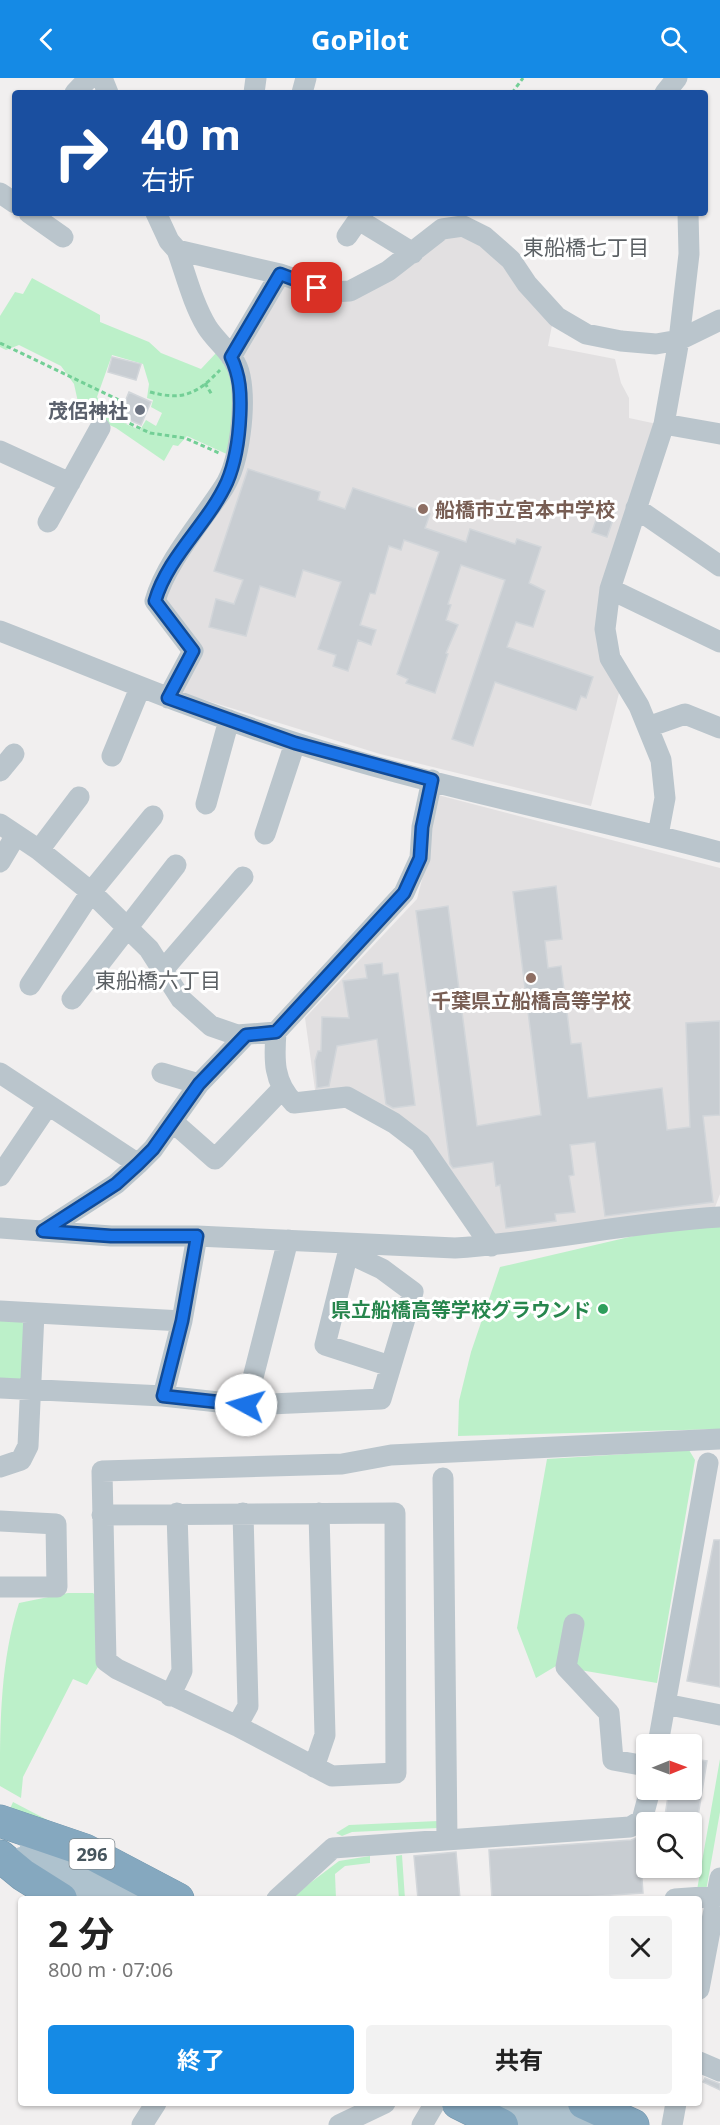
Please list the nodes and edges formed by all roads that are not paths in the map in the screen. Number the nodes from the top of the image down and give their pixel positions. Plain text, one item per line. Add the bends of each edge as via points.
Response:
1 (89, 78) edge
2 (677, 78) edge
3 (78, 90) edge
4 (667, 90) edge
5 (33, 216) edge
6 (157, 216) edge
7 (688, 216) edge
8 (456, 219) edge
9 (356, 223) edge
10 (63, 237) dead end
11 (177, 250) junction
12 (413, 253) junction
13 (280, 274) junction
14 (720, 320) edge
15 (678, 340) junction
16 (226, 362) junction
17 (108, 423) road end
18 (664, 424) junction
19 (720, 434) edge
20 (0, 451) edge
21 (70, 483) junction
22 (636, 507) junction
23 (48, 522) dead end
24 (720, 566) edge
25 (610, 589) junction
26 (0, 631) edge
27 (720, 642) edge
28 (140, 688) junction
29 (168, 698) junction
30 (229, 720) junction
31 (648, 727) junction
32 (720, 728) edge
33 (295, 743) junction
34 (14, 754) dead end
35 (112, 756) dead end
36 (0, 771) edge
37 (432, 780) junction
38 (79, 797) dead end
39 (206, 804) dead end
40 (153, 816) dead end
41 (8, 830) edge
42 (265, 834) dead end
43 (658, 835) junction
44 (39, 850) junction
45 (720, 852) edge
46 (0, 862) edge
47 (176, 865) dead end
48 (243, 877) dead end
49 (91, 892) junction
50 (127, 928) junction
51 (162, 971) junction
52 (30, 985) dead end
53 (72, 999) dead end
54 (276, 1032) junction
55 (246, 1035) junction
56 (0, 1073) edge
57 (162, 1073) dead end
58 (199, 1084) junction
59 (281, 1090) junction
60 (48, 1105) junction
61 (173, 1122) junction
62 (138, 1164) junction
63 (0, 1176) edge
64 (720, 1217) edge
65 (0, 1228) edge
66 (43, 1231) junction
67 (197, 1236) junction
68 (288, 1240) junction
69 (491, 1246) junction
70 (349, 1249) junction
71 (0, 1311) edge
72 (33, 1313) junction
73 (182, 1321) junction
74 (390, 1366) junction
75 (0, 1388) edge
76 (30, 1389) junction
77 (163, 1396) junction
78 (246, 1405) junction
79 (720, 1439) edge
80 (708, 1463) dead end
81 (0, 1467) edge
82 (443, 1478) dead end
83 (177, 1513) junction
84 (319, 1513) junction
85 (243, 1514) junction
86 (102, 1515) junction
87 (0, 1521) edge
88 (0, 1587) edge
89 (574, 1624) dead end
90 (170, 1695) junction
91 (665, 1704) junction
92 (720, 1715) edge
93 (237, 1726) junction
94 (660, 1734) edge
95 (636, 1764) edge
96 (314, 1767) junction
97 (647, 1800) edge
98 (0, 1823) edge
99 (447, 1840) junction
100 (0, 1849) edge
101 (0, 1856) edge
102 (44, 1860) junction
103 (718, 1887) edge
104 (56, 1896) edge
105 (95, 1896) edge
106 (134, 1896) edge
107 (172, 1896) edge
108 (280, 1896) edge
109 (686, 1896) edge
110 (716, 1925) edge
111 (702, 1974) edge
112 (702, 2063) edge
113 (720, 2071) edge
114 (154, 2106) edge
115 (379, 2106) edge
116 (433, 2106) edge
117 (464, 2106) edge
118 (504, 2106) edge
119 (548, 2106) edge
120 (591, 2106) edge
121 (675, 2106) edge
122 (142, 2125) edge
123 (339, 2125) edge
124 (422, 2125) edge
125 (502, 2125) edge
126 (543, 2125) edge
127 (588, 2125) edge
128 (633, 2125) edge
129 (672, 2125) edge

1 - 3 street
2 - 4 street
5 - 10 street
6 - 11 street
7 - 15 street via 689,254
8 - 12 street
8 - 15 street via 511,260 546,307 570,326 586,334 621,341 656,344
9 - 12 street
11 - 13 street
11 - 16 street via 207,327
12 - 13 street via 350,291 332,292
13 - 16 street
14 - 15 street
15 - 18 street
16 - 29 street via 240,375 235,460 226,484 177,557 155,601 193,651
17 - 21 street
18 - 19 street
18 - 22 street
20 - 21 street
21 - 23 street
22 - 24 street
22 - 25 street
25 - 27 street
25 - 31 street via 605,629 610,658
26 - 28 street
28 - 29 street
28 - 35 street
29 - 30 street
30 - 33 street
30 - 39 street
31 - 32 street via 684,714
31 - 43 street via 665,780
33 - 37 street
33 - 42 street
34 - 36 street
37 - 43 street
37 - 54 street via 420,858 404,893
38 - 44 street
40 - 49 street
41 - 44 street
41 - 46 street
43 - 45 street
44 - 49 street
47 - 50 street
48 - 51 street
49 - 50 street
49 - 52 street
50 - 51 street via 149,949
50 - 53 street
51 - 55 street via 181,999 211,1026
54 - 55 street
54 - 59 street via 274,1057
55 - 58 street
56 - 60 street
57 - 58 street
58 - 61 street
59 - 61 street via 215,1159
59 - 69 street via 294,1103 347,1097 394,1123 420,1143
60 - 62 street
60 - 63 street
61 - 62 street
62 - 66 street via 116,1184
64 - 69 street
65 - 66 street
66 - 67 street
67 - 68 street
67 - 73 street
68 - 70 street
68 - 78 street
69 - 70 street
70 - 74 street via 413,1292
70 - 74 street via 325,1346
71 - 72 street
72 - 73 street
72 - 76 street
73 - 77 street
74 - 78 street via 381,1399
75 - 76 street
76 - 77 street
76 - 81 street via 27,1446 21,1460
77 - 78 street
79 - 86 street via 391,1455 342,1464 102,1471
80 - 91 street
82 - 99 street
83 - 85 street
83 - 86 street
83 - 90 street via 182,1671
84 - 85 street
84 - 96 street via 325,1735
84 - 96 street via 395,1513 396,1773 332,1776
85 - 93 street via 248,1706
86 - 90 street via 106,1661
87 - 88 street via 56,1524 57,1587
89 - 95 street via 566,1667 609,1713 613,1760
90 - 93 street
91 - 92 street
91 - 94 street
93 - 96 street
97 - 99 street via 642,1820 630,1827
98 - 102 main road
98 - 107 highway, 296 via 85,1850
99 - 108 street via 333,1848
100 - 102 main road
101 - 104 highway
102 - 105 main road
102 - 106 main road
103 - 109 street
103 - 110 street
110 - 111 street
112 - 113 street
114 - 122 street
115 - 123 street
116 - 124 street
117 - 125 highway
118 - 126 main road
119 - 127 main road
120 - 128 highway
121 - 129 street

